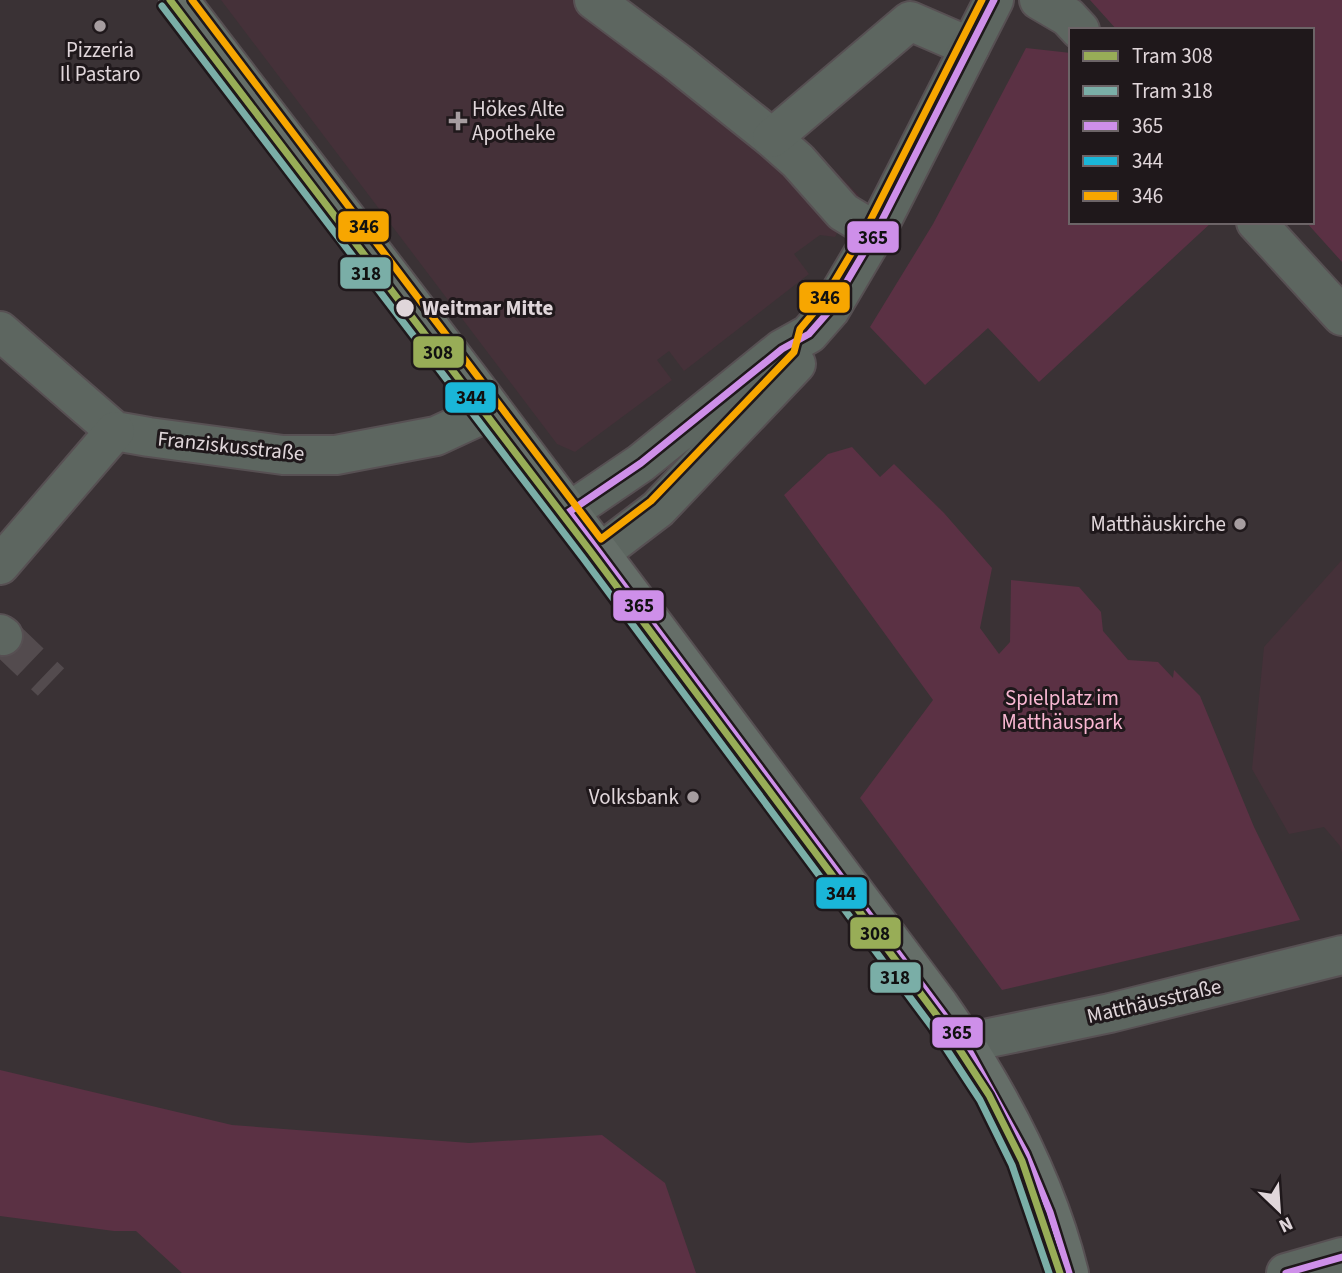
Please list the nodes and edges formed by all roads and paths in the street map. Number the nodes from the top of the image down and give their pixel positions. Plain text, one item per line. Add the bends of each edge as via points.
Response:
1 (179, 0) edge
2 (594, 0) edge
3 (994, 0) edge
4 (1039, 0) edge
5 (1078, 28) edge
6 (970, 47) junction
7 (772, 138) junction
8 (1258, 224) edge
9 (876, 232) junction
10 (1342, 316) edge
11 (0, 331) edge
12 (809, 334) junction
13 (492, 410) junction
14 (115, 431) junction
15 (569, 512) junction
16 (599, 554) junction
17 (0, 565) edge
18 (1342, 955) edge
19 (965, 1043) junction
20 (1342, 1257) edge
21 (1069, 1273) edge
22 (1286, 1273) edge

1 - 13 main road
2 - 7 street
3 - 6 street
4 - 5 street
6 - 7 street via 910,21
6 - 9 street
7 - 9 street via 843,212
8 - 10 street
9 - 12 street via 830,310
11 - 14 street
12 - 15 street via 782,349 641,463
12 - 16 street via 803,357 694,472 658,509
13 - 14 street, Franziskusstraße via 436,436 336,455 283,455
13 - 15 main road
14 - 17 street
15 - 16 main road
16 - 19 main road
18 - 19 street, Matthäusstraße via 1110,1013
19 - 21 main road via 1033,1168
20 - 22 street

